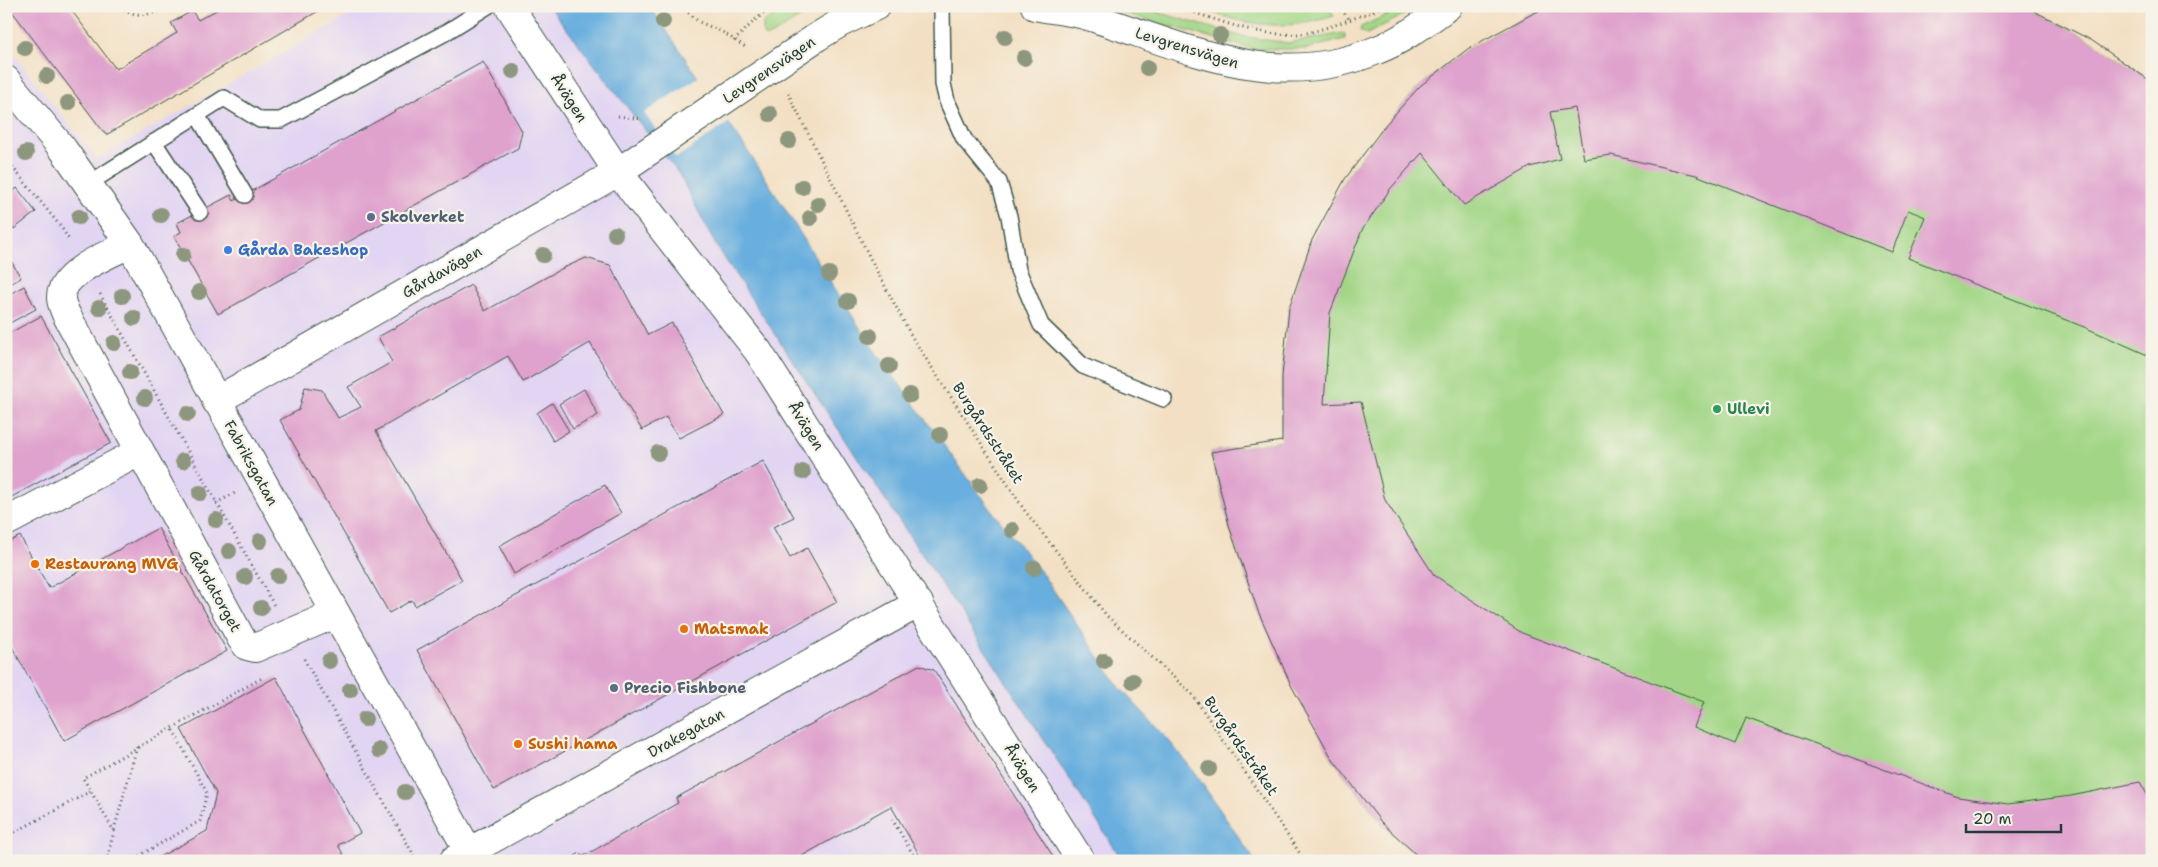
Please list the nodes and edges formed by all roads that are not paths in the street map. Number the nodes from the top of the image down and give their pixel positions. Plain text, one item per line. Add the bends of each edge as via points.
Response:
1 (488, 6) edge
2 (509, 6) edge
3 (876, 6) edge
4 (942, 6) edge
5 (1035, 6) edge
6 (1448, 6) edge
7 (6, 80) edge
8 (197, 115) junction
9 (666, 140) joint
10 (154, 142) junction
11 (618, 172) junction
12 (88, 184) junction
13 (245, 195) dead end
14 (200, 212) dead end
15 (130, 244) junction
16 (1164, 399) dead end
17 (216, 402) junction
18 (139, 452) junction
19 (6, 522) edge
20 (919, 603) junction
21 (335, 614) junction
22 (465, 858) edge
23 (1081, 861) edge

1 - 8 lane via 445,33 281,120 260,120 224,98
2 - 11 street, Åvägen
3 - 9 street, Levgrensvägen via 840,23
4 - 16 lane via 943,84 947,101 964,139 999,182 1009,216 1018,270 1041,325 1083,366
5 - 6 street, Levgrensvägen via 1088,16 1222,61 1270,68 1307,68 1379,50
7 - 12 street, Fabriksgatan
8 - 10 lane
8 - 13 lane
9 - 11 street, Gårdavägen
10 - 12 lane
10 - 14 lane
11 - 17 street, Gårdavägen
11 - 20 street, Åvägen via 758,351
12 - 15 street, Fabriksgatan
15 - 17 street, Fabriksgatan
15 - 18 street, Gårdatorget via 85,266 65,284 61,300
17 - 21 street, Fabriksgatan
18 - 19 street
18 - 21 street, Gårdatorget via 247,646 254,648
20 - 22 street, Drakegatan
20 - 23 street, Åvägen
21 - 22 street, Fabriksgatan

